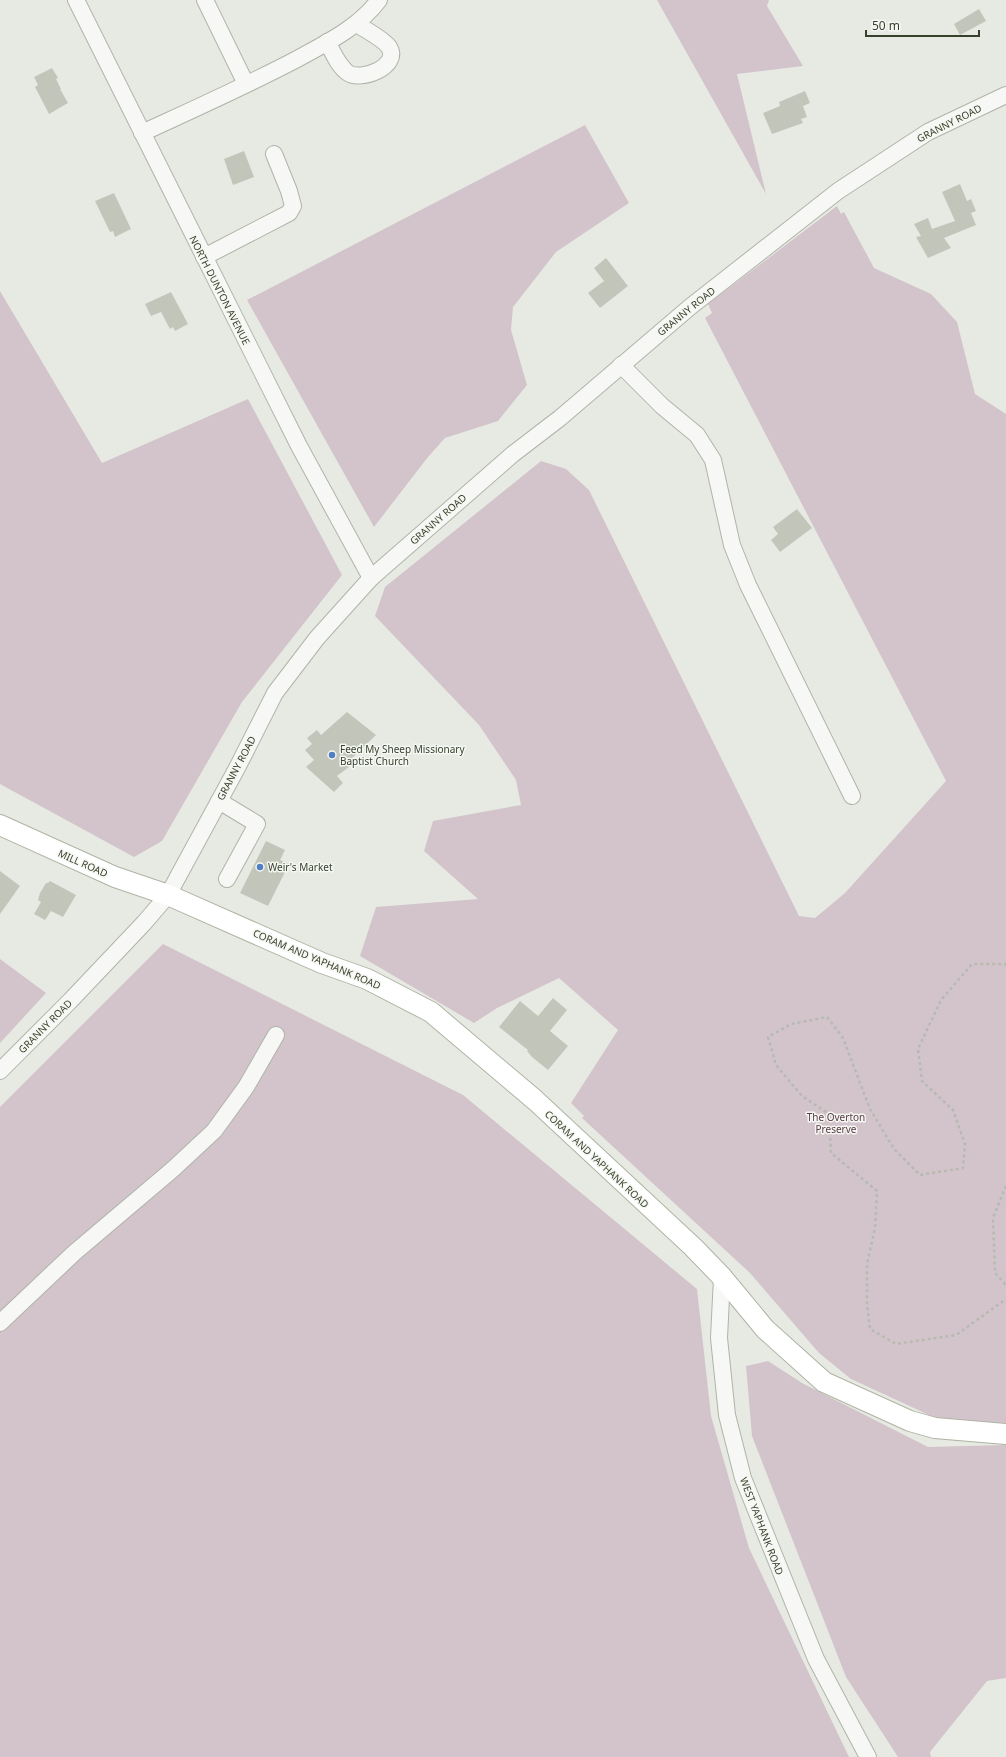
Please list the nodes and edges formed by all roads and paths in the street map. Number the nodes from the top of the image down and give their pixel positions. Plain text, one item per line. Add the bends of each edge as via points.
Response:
1 (76, 0) edge
2 (205, 0) edge
3 (380, 0) edge
4 (356, 24) junction
5 (327, 42) junction
6 (246, 84) junction
7 (1006, 95) edge
8 (142, 133) junction
9 (274, 154) dead end
10 (204, 257) junction
11 (621, 365) junction
12 (371, 578) junction
13 (852, 796) dead end
14 (219, 801) junction
15 (0, 825) edge
16 (227, 879) dead end
17 (168, 895) junction
18 (1006, 966) edge
19 (276, 1035) dead end
20 (0, 1071) edge
21 (1006, 1186) edge
22 (722, 1277) junction
23 (1006, 1285) edge
24 (1006, 1299) edge
25 (0, 1323) edge
26 (1006, 1434) edge
27 (868, 1757) edge

1 - 8 street, NORTH DUNTON AVENUE
2 - 6 street
3 - 4 street via 369,14
4 - 5 street
4 - 5 street via 388,46 391,54 387,64 376,72 360,76 348,74 340,66
5 - 6 street
6 - 8 street
7 - 11 street, GRANNY ROAD via 928,132 838,191 690,307
8 - 10 street, NORTH DUNTON AVENUE
9 - 10 street via 289,191 292,206 289,213
10 - 12 street, NORTH DUNTON AVENUE via 299,446
11 - 12 street, GRANNY ROAD via 560,418 513,454
11 - 13 street via 662,406 697,435 713,460 732,545 748,585
12 - 14 street, GRANNY ROAD via 317,638 275,693
14 - 16 street via 257,824
14 - 17 street, GRANNY ROAD
15 - 17 main road, MILL ROAD via 115,877
17 - 20 street, GRANNY ROAD via 70,1001
17 - 22 main road, CORAM AND YAPHANK ROAD via 322,963 367,979 431,1012 541,1105
18 - 24 path via 972,964 941,1000 918,1049 922,1082 953,1110 965,1144 963,1168 920,1174 894,1149 870,1109 843,1038 827,1017 790,1024 768,1037 776,1065 802,1096 829,1114 831,1153 877,1191 875,1228 867,1264 870,1328 896,1344 956,1335
19 - 25 street via 246,1087 214,1131 74,1253
21 - 23 path via 993,1218 995,1273
22 - 26 main road, CORAM AND YAPHANK ROAD via 765,1330 824,1382 910,1421 935,1428
22 - 27 street, WEST YAPHANK ROAD via 719,1338 727,1415 743,1478 816,1659

